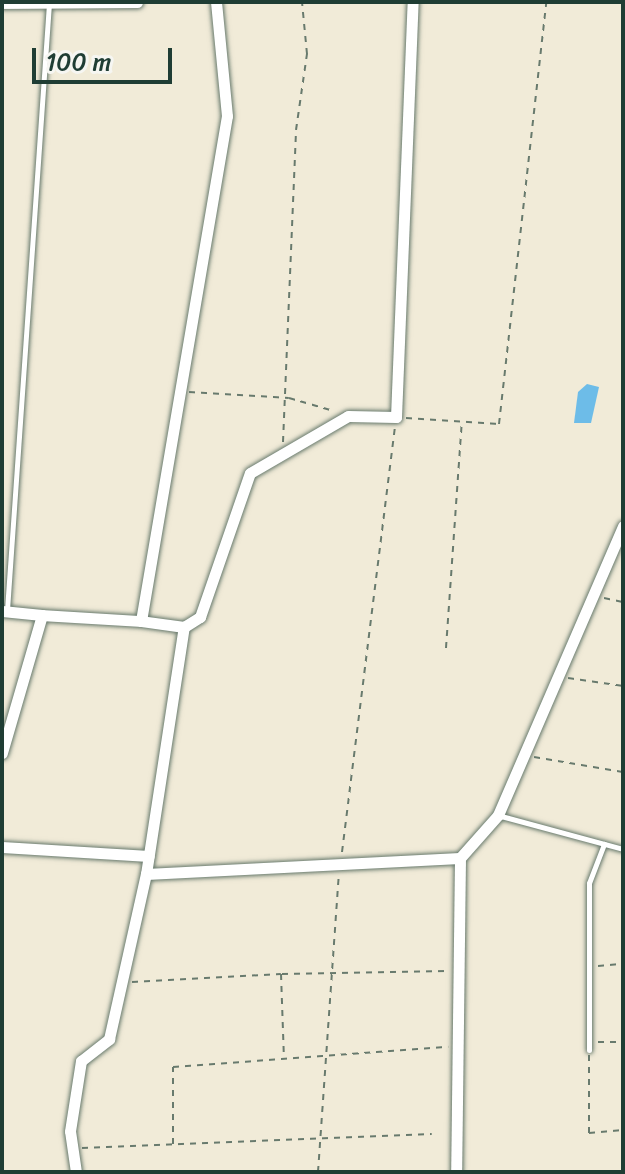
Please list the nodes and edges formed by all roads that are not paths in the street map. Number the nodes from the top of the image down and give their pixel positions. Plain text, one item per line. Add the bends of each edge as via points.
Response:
1 (137, 2) edge
2 (216, 2) edge
3 (413, 2) edge
4 (2, 3) edge
5 (49, 3) edge
6 (623, 526) edge
7 (5, 611) edge
8 (42, 615) junction
9 (141, 621) junction
10 (184, 627) junction
11 (2, 753) edge
12 (498, 815) junction
13 (604, 844) junction
14 (2, 847) edge
15 (623, 849) edge
16 (149, 856) junction
17 (460, 858) junction
18 (146, 874) junction
19 (589, 1046) road end
20 (76, 1172) edge
21 (456, 1172) edge

1 - 5 street
2 - 9 street via 227,116
3 - 10 street via 396,417 348,416 305,447 283,452 250,473 200,617
4 - 5 street
5 - 7 lane
6 - 12 street
7 - 8 street
8 - 9 street
8 - 11 street
9 - 10 street
10 - 16 street
12 - 13 lane
12 - 17 street
13 - 15 lane
13 - 19 lane via 589,883
14 - 16 street
16 - 18 street
17 - 18 street
17 - 21 street
18 - 20 street via 109,1039 81,1061 72,1149

